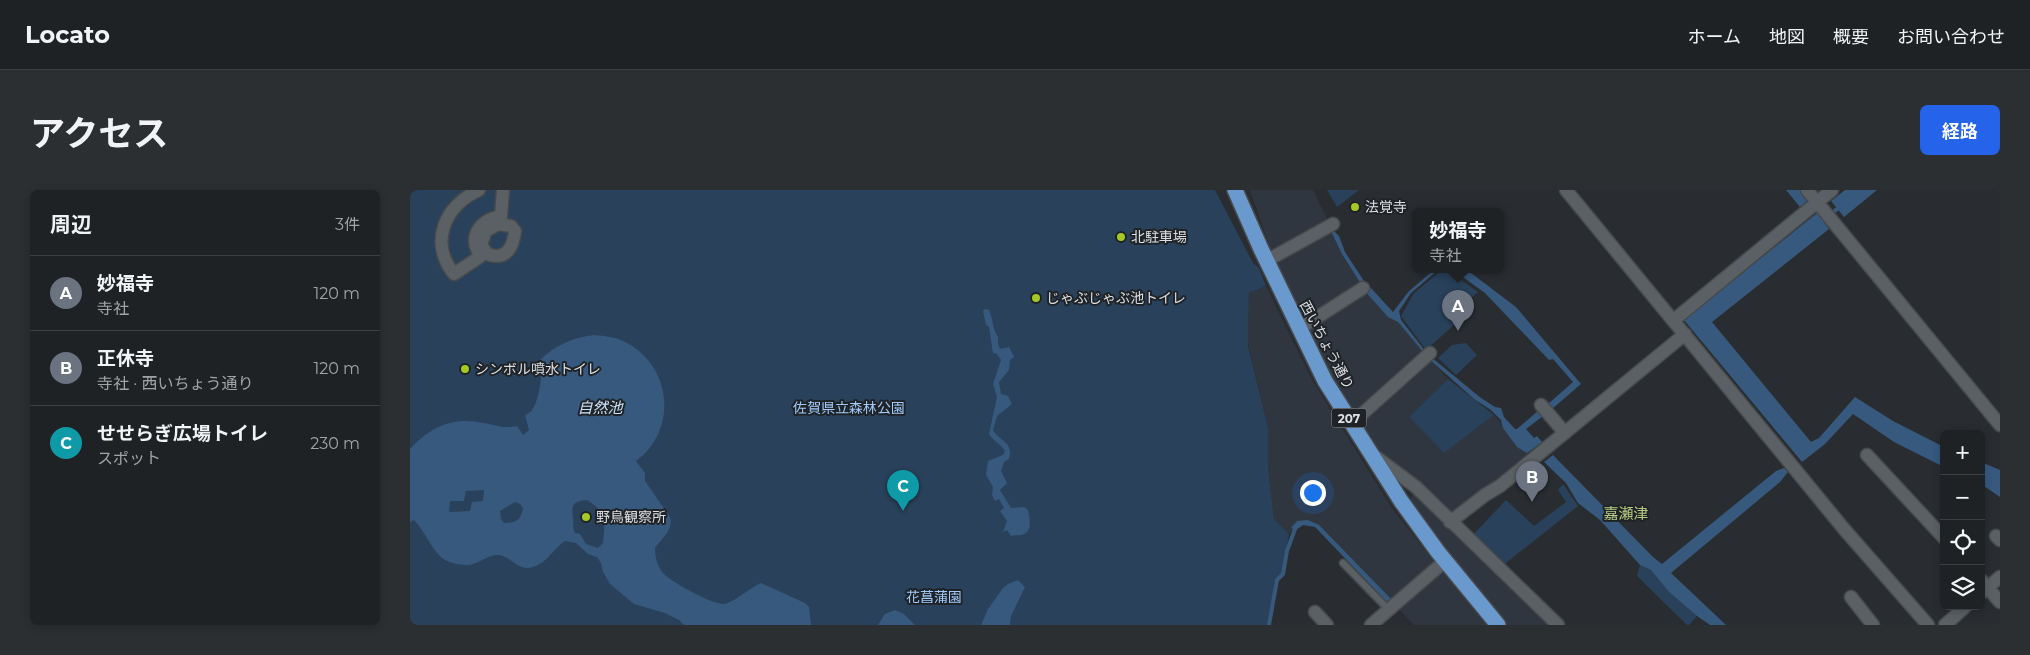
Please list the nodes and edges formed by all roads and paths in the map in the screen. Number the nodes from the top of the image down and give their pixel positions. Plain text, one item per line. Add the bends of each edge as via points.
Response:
1 (479, 190) edge
2 (502, 190) edge
3 (1235, 190) edge
4 (1566, 190) edge
5 (1807, 190) edge
6 (1832, 190) edge
7 (1825, 211) junction
8 (1330, 225) dead end
9 (1266, 260) junction
10 (1364, 288) dead end
11 (1674, 320) junction
12 (1299, 329) junction
13 (1685, 334) junction
14 (1428, 355) dead end
15 (1544, 409) dead end
16 (1352, 423) junction
17 (2000, 425) edge
18 (1564, 433) junction
19 (1372, 454) junction
20 (1867, 455) dead end
21 (1450, 522) junction
22 (1940, 534) edge
23 (1445, 560) junction
24 (1343, 562) dead end
25 (2000, 577) edge
26 (1985, 586) edge
27 (1985, 589) edge
28 (1851, 597) dead end
29 (2000, 602) edge
30 (1388, 609) junction
31 (1962, 610) edge
32 (1315, 612) dead end
33 (1327, 625) edge
34 (1371, 625) edge
35 (1498, 625) edge
36 (1558, 625) edge
37 (1874, 625) edge
38 (1928, 625) edge
39 (1945, 625) edge

1 - 2 street via 457,205 443,230 442,253 454,274 481,256 474,242 476,235 486,221 501,216
3 - 9 highway, 西いちょう通り / 207
4 - 11 street
5 - 7 street
6 - 7 street
7 - 11 street
7 - 17 street
8 - 9 street
9 - 12 highway, 西いちょう通り / 207
10 - 12 street
11 - 13 street
12 - 16 highway, 西いちょう通り / 207 via 1325,381
13 - 18 street
13 - 38 street via 1844,529
14 - 16 street
15 - 18 street
16 - 19 highway, 西いちょう通り / 207
18 - 21 street
19 - 21 street via 1416,488
19 - 23 highway, 西いちょう通り / 207 via 1401,501
20 - 22 street
21 - 36 street
23 - 30 street
23 - 35 highway, 西いちょう通り / 207
24 - 30 lane
25 - 26 street
27 - 29 street
28 - 37 street
30 - 34 street
31 - 39 street
32 - 33 street

